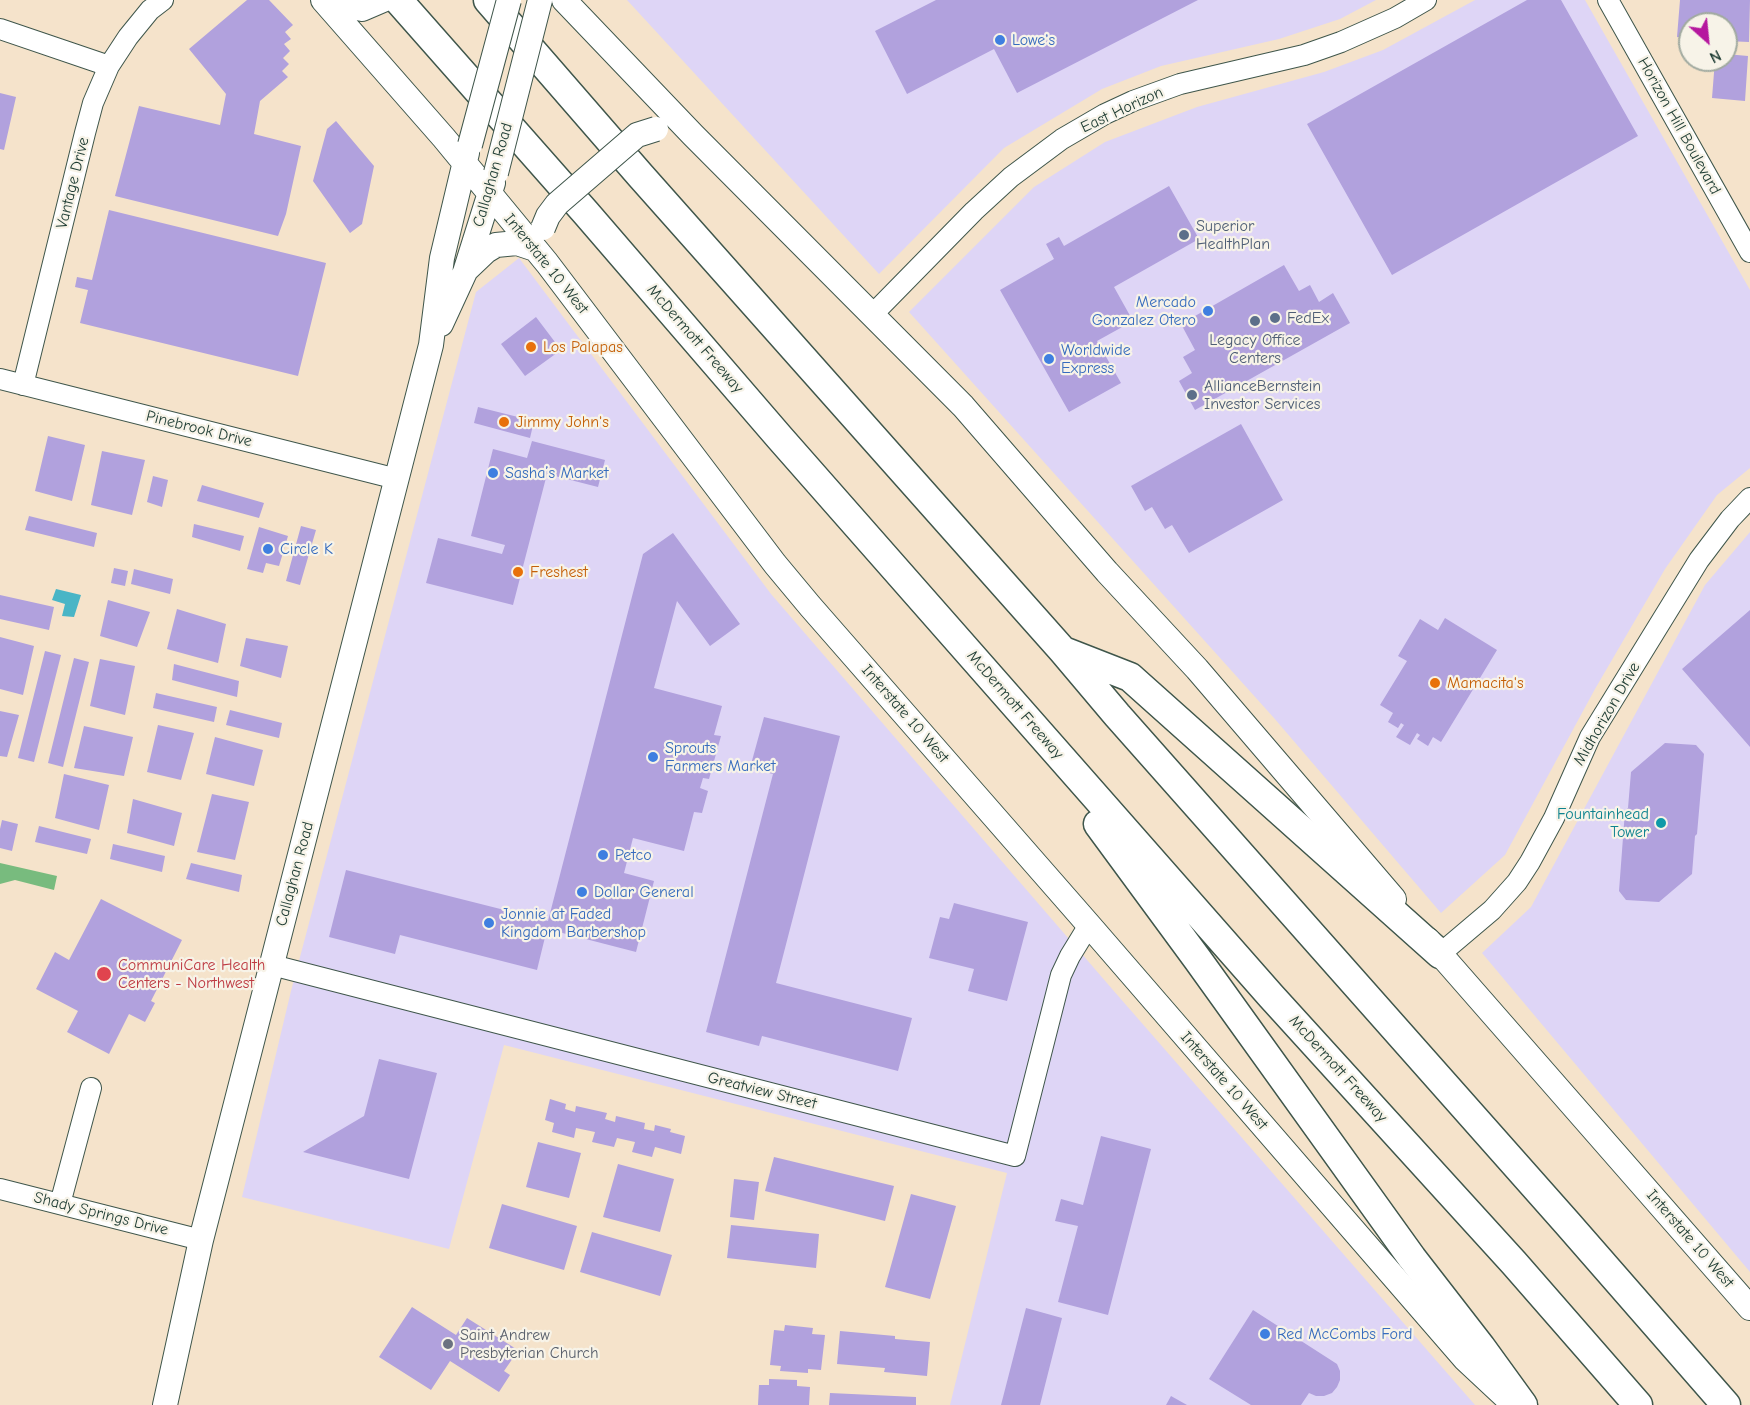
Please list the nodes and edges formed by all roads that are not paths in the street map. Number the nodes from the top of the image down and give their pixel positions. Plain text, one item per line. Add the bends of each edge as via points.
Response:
1 (163, 0) edge
2 (324, 0) edge
3 (383, 0) edge
4 (398, 0) edge
5 (488, 0) edge
6 (509, 0) edge
7 (540, 0) edge
8 (564, 0) edge
9 (1426, 0) edge
10 (1608, 0) edge
11 (0, 30) edge
12 (109, 66) junction
13 (693, 135) junction
14 (467, 154) junction
15 (493, 183) junction
16 (542, 247) junction
17 (1750, 252) edge
18 (465, 272) junction
19 (873, 314) junction
20 (431, 345) junction
21 (0, 379) edge
22 (23, 385) junction
23 (398, 479) junction
24 (1750, 498) edge
25 (1063, 651) junction
26 (985, 670) junction
27 (1089, 925) junction
28 (1440, 954) junction
29 (272, 965) junction
30 (91, 1088) dead end
31 (0, 1189) edge
32 (60, 1204) junction
33 (201, 1240) junction
34 (1750, 1308) edge
35 (165, 1405) edge
36 (1514, 1405) edge
37 (1523, 1405) edge
38 (1638, 1405) edge
39 (1726, 1405) edge

1 - 12 street, Vantage Drive via 135,28
2 - 3 main road via 362,9
2 - 14 main road, Interstate 10 West
4 - 26 highway, McDermott Freeway
5 - 25 highway
6 - 14 main road, Callaghan Road, bridge
7 - 15 main road, Callaghan Road, bridge
8 - 13 main road, Interstate 10 West
9 - 19 street, East Horizon via 1341,42 1304,55 1180,84 1105,114 1062,139 1011,177
10 - 17 street, Horizon Hill Boulevard
11 - 12 street
12 - 22 street, Vantage Drive via 93,103
13 - 16 main road, bridge via 673,128 637,135 557,204 548,216
13 - 19 main road, Interstate 10 West
14 - 15 main road, Interstate 10 West
14 - 20 main road, Callaghan Road via 442,258
15 - 16 main road, Interstate 10 West
15 - 18 main road, Callaghan Road
16 - 18 main road via 496,245
16 - 27 main road, Interstate 10 West via 776,564
18 - 20 main road, Callaghan Road
19 - 28 main road, Interstate 10 West via 963,406 1197,669
20 - 23 main road, Callaghan Road
21 - 22 street, Pinebrook Drive
22 - 23 street, Pinebrook Drive
23 - 29 main road, Callaghan Road
24 - 28 street, Midhorizon Drive via 1699,560 1590,737 1554,818 1517,882 1492,910
25 - 28 highway via 1130,677
25 - 39 highway
26 - 37 highway
26 - 38 highway, McDermott Freeway
27 - 29 street, Greatview Street via 1061,975 1015,1156
27 - 36 main road, Interstate 10 West via 1465,1359
28 - 34 main road, Interstate 10 West
29 - 33 main road, Callaghan Road
30 - 32 street
31 - 32 street, Shady Springs Drive
32 - 33 street, Shady Springs Drive
33 - 35 main road, Callaghan Road

